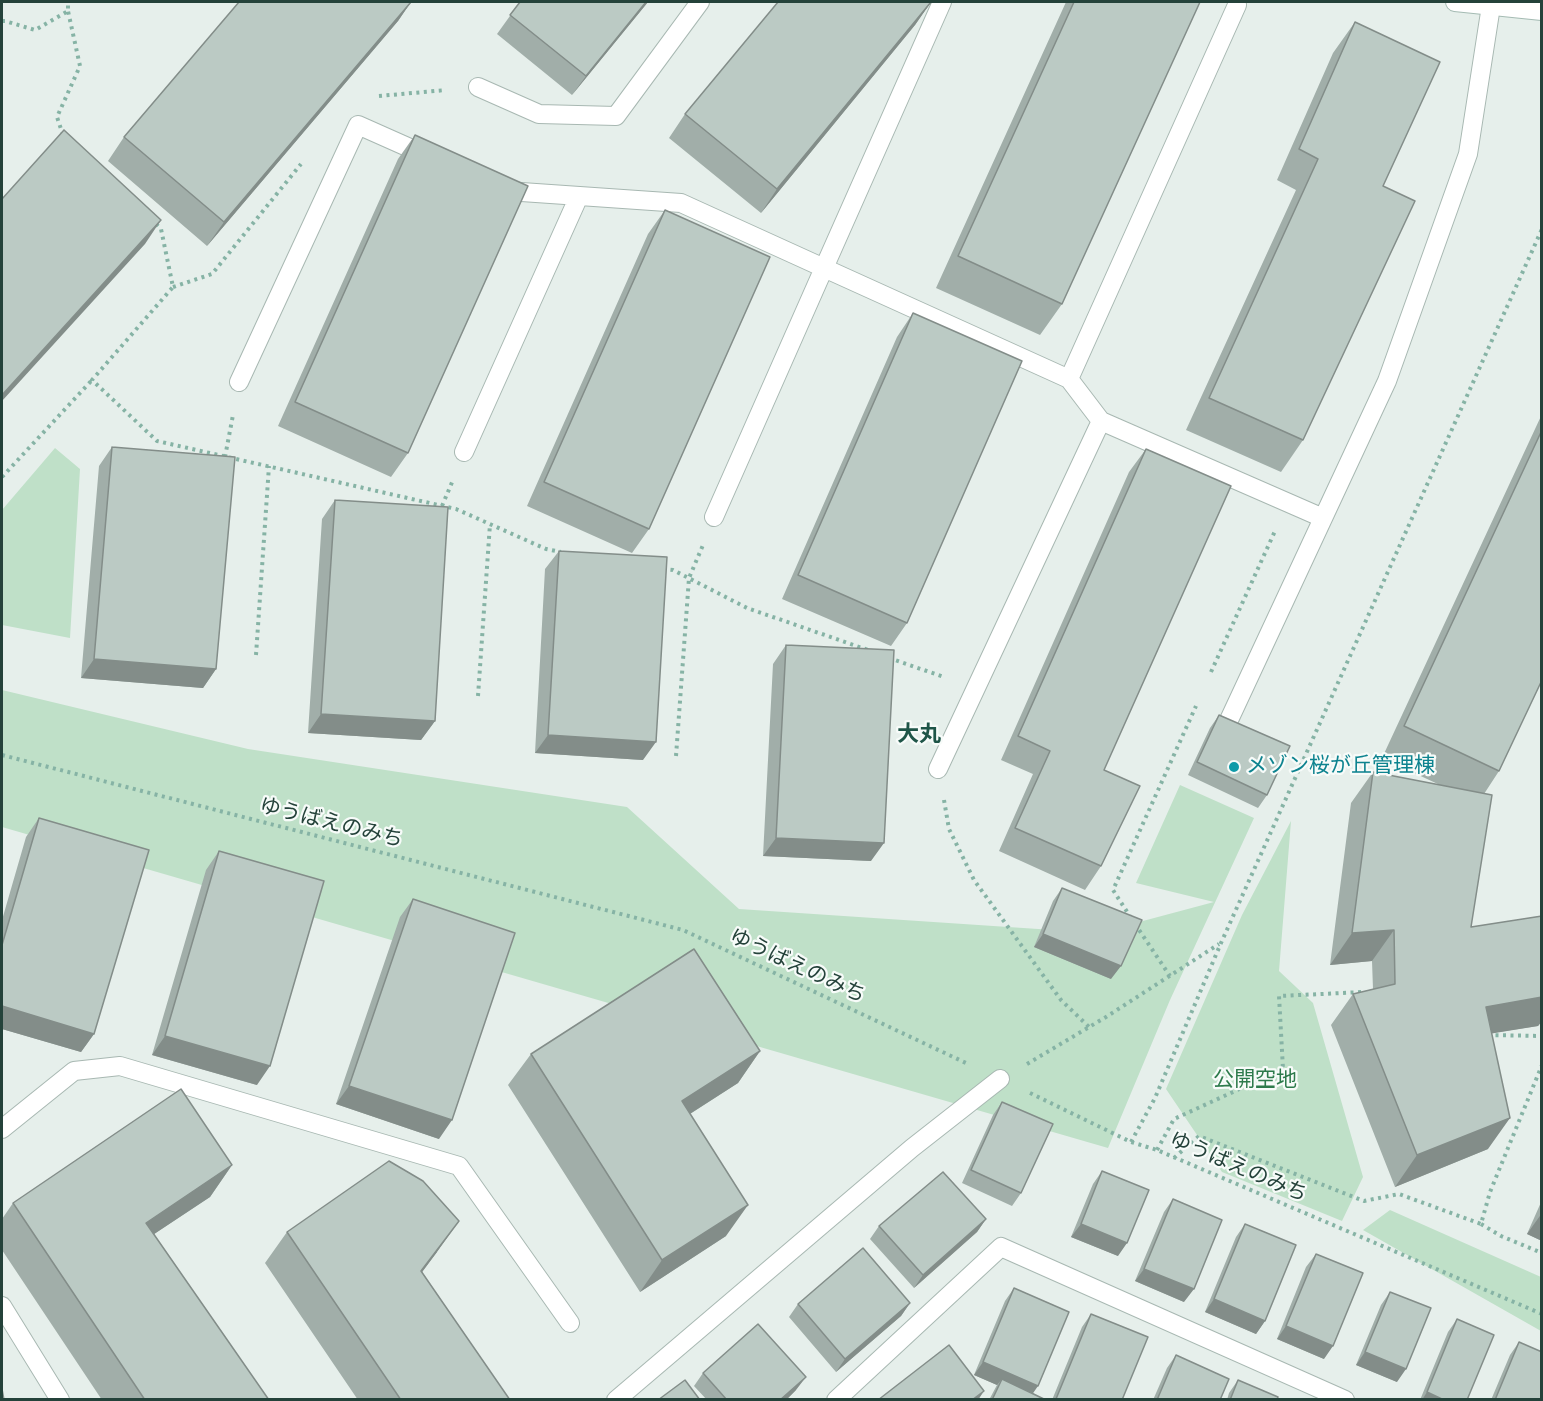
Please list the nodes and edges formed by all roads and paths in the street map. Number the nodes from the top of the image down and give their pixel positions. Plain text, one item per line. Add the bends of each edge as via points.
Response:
1 (68, 2) edge
2 (700, 2) edge
3 (942, 2) edge
4 (1455, 2) edge
5 (1237, 5) dead end
6 (1491, 6) junction
7 (68, 11) junction
8 (1542, 11) edge
9 (2, 21) edge
10 (478, 87) dead end
11 (64, 138) edge
12 (443, 163) edge
13 (486, 182) edge
14 (579, 196) junction
15 (153, 221) edge
16 (1542, 229) edge
17 (824, 268) junction
18 (1069, 379) junction
19 (92, 380) junction
20 (238, 382) joint
21 (1101, 422) junction
22 (464, 452) dead end
23 (225, 457) junction
24 (269, 466) junction
25 (2, 477) edge
26 (1287, 503) junction
27 (714, 517) dead end
28 (1323, 519) junction
29 (490, 524) junction
30 (569, 553) edge
31 (661, 568) edge
32 (689, 578) junction
33 (878, 654) edge
34 (256, 655) dead end
35 (889, 657) edge
36 (1210, 675) dead end
37 (976, 688) junction
38 (478, 696) dead end
39 (1200, 697) dead end
40 (1229, 720) edge
41 (2, 755) edge
42 (676, 756) dead end
43 (938, 769) joint
44 (1221, 943) junction
45 (1170, 976) junction
46 (1374, 991) edge
47 (1089, 1027) junction
48 (1486, 1034) edge
49 (1542, 1036) edge
50 (1542, 1065) edge
51 (1000, 1079) junction
52 (2, 1129) edge
53 (1131, 1142) junction
54 (1157, 1150) junction
55 (1174, 1158) junction
56 (1481, 1224) junction
57 (1542, 1253) edge
58 (2, 1306) edge
59 (1542, 1314) edge
60 (570, 1323) dead end
61 (60, 1400) edge
62 (616, 1400) edge
63 (836, 1400) edge
64 (1345, 1400) edge

1 - 7 path
2 - 10 street via 616,116 539,114
3 - 17 street
4 - 6 street
5 - 18 street
6 - 8 street
6 - 28 street via 1468,154 1387,381
7 - 9 path via 34,30
7 - 11 path via 80,66 57,117
12 - 20 street via 358,125
13 - 14 street via 507,191
14 - 17 street via 681,202
14 - 22 street
15 - 19 path via 161,229 173,287
16 - 44 path
17 - 18 street
17 - 27 street
18 - 21 street
19 - 23 path via 157,441
19 - 25 path
20 - 23 path
21 - 26 street
21 - 37 street
23 - 24 path
24 - 29 path via 456,509
24 - 34 path
26 - 28 street
26 - 36 path
28 - 40 street
29 - 30 path via 546,549
29 - 38 path
31 - 32 path
32 - 33 path via 747,608
32 - 42 path
35 - 37 path
37 - 43 street
39 - 45 path via 1113,891
41 - 51 path, ゆうばえのみち via 683,930
43 - 47 path via 949,829 974,880 1061,1000
44 - 45 path
44 - 53 path via 1159,1090
45 - 47 path
46 - 54 path via 1279,996 1282,1069 1174,1119
47 - 51 path
48 - 49 path
50 - 56 path via 1490,1192
51 - 53 path, ゆうばえのみち
51 - 62 street via 912,1148
52 - 60 street via 75,1071 120,1066 459,1166
53 - 54 path, ゆうばえのみち
54 - 55 path, ゆうばえのみち
55 - 56 path via 1199,1136 1364,1201 1399,1194
55 - 59 path, ゆうばえのみち
56 - 57 path
58 - 61 street
63 - 64 street via 1001,1247

